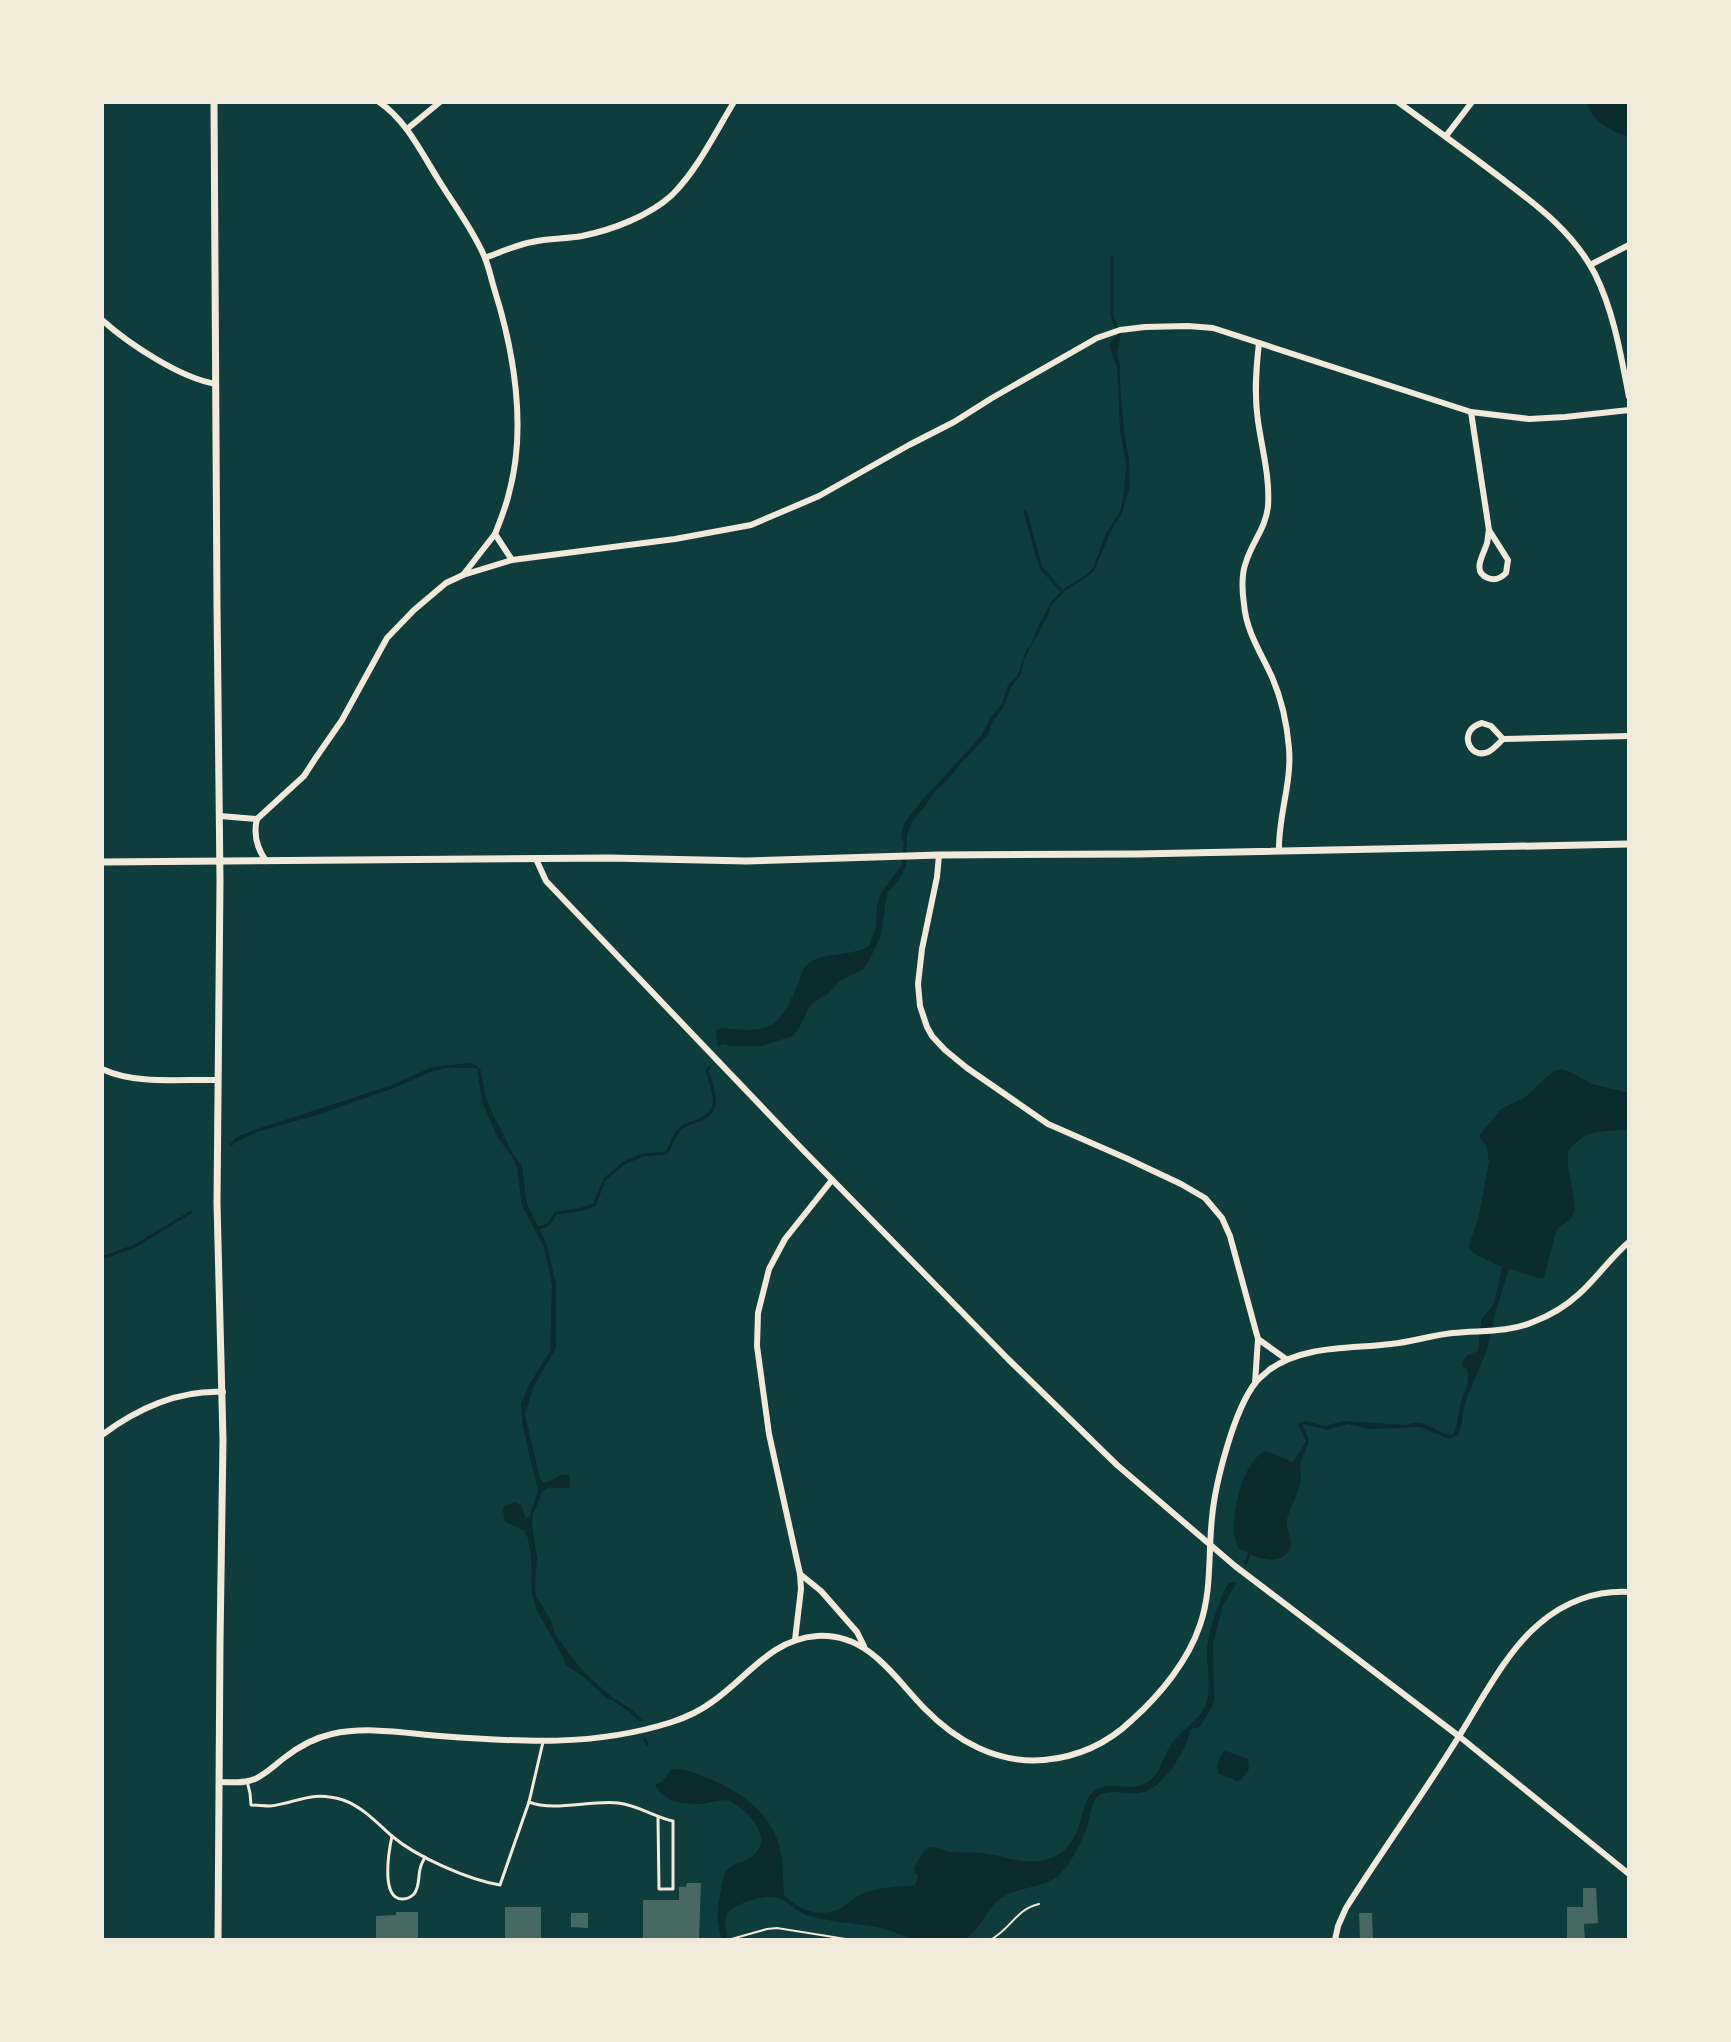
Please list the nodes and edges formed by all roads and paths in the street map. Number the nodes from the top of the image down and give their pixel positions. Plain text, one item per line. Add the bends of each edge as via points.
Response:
1 (214, 102) edge
2 (379, 102) edge
3 (440, 102) edge
4 (734, 102) edge
5 (1398, 102) edge
6 (1472, 102) edge
7 (407, 129) junction
8 (1446, 136) junction
9 (1629, 245) edge
10 (485, 258) junction
11 (1590, 265) junction
12 (102, 320) edge
13 (1259, 343) junction
14 (216, 384) junction
15 (1629, 397) edge
16 (1629, 410) edge
17 (1471, 412) junction
18 (1489, 530) junction
19 (495, 534) junction
20 (512, 560) junction
21 (463, 575) junction
22 (1629, 736) edge
23 (1503, 739) junction
24 (220, 816) junction
25 (257, 819) junction
26 (1629, 844) edge
27 (1279, 851) junction
28 (939, 855) junction
29 (536, 859) junction
30 (220, 861) junction
31 (266, 861) junction
32 (102, 862) edge
33 (102, 1069) edge
34 (218, 1080) junction
35 (832, 1180) junction
36 (1629, 1242) edge
37 (1258, 1339) junction
38 (1286, 1359) junction
39 (1255, 1383) junction
40 (223, 1392) junction
41 (102, 1435) edge
42 (1210, 1546) junction
43 (800, 1574) junction
44 (1629, 1592) edge
45 (795, 1640) junction
46 (864, 1646) junction
47 (1460, 1737) junction
48 (543, 1742) junction
49 (247, 1781) junction
50 (219, 1782) junction
51 (529, 1802) junction
52 (658, 1818) junction
53 (392, 1836) junction
54 (425, 1856) junction
55 (1629, 1874) edge
56 (1039, 1904) dead end
57 (218, 1940) edge
58 (728, 1940) edge
59 (852, 1940) edge
60 (990, 1940) edge
61 (1335, 1940) edge

1 - 14 street
2 - 7 street
3 - 7 street
4 - 10 street via 692,171 659,204 583,236 521,244
5 - 8 street
6 - 8 street
7 - 10 street
8 - 11 street via 1538,205 1568,233
9 - 11 street
10 - 19 street via 511,349 517,406 516,455
11 - 15 street via 1613,320
12 - 14 street via 152,356 194,379
13 - 17 street
13 - 20 street via 1213,328 1120,330 1097,338 819,496 751,525
13 - 27 street via 1254,381 1268,508 1242,578 1250,632 1279,696 1289,751
14 - 24 street
16 - 17 street via 1529,419
17 - 18 street
18 - 18 street via 1479,567 1491,580 1506,573 1508,560
19 - 20 street
19 - 21 street
20 - 21 street
21 - 25 street via 418,606 387,638 310,768
22 - 23 street
23 - 23 street via 1480,753 1467,740 1473,727 1482,723
24 - 25 street
24 - 30 street
25 - 31 street via 258,846
26 - 27 street
27 - 28 street
28 - 29 street via 746,861
28 - 37 street via 918,984 932,1036 967,1068 1048,1124 1205,1198 1230,1236
29 - 31 street
29 - 35 street via 546,881
30 - 31 street
30 - 32 street
30 - 34 street
33 - 34 street via 126,1077
34 - 40 street
35 - 42 street via 1060,1411
35 - 43 street via 776,1254 757,1322 769,1434
36 - 38 street via 1579,1294 1528,1325
37 - 38 street
37 - 39 street
38 - 39 street
39 - 42 street via 1225,1452
40 - 41 street via 195,1392 158,1403
40 - 50 street
42 - 46 street via 1204,1612 1183,1659 1129,1723 1070,1756 1017,1760 970,1744 935,1718
42 - 47 street
43 - 45 street
43 - 46 street via 821,1591
44 - 47 street via 1583,1598 1526,1635
45 - 46 street via 829,1636
45 - 48 street via 778,1647 686,1717 612,1736
47 - 55 street
47 - 61 street via 1346,1908
48 - 49 street via 342,1732 300,1747
48 - 51 lane
49 - 50 street
49 - 53 lane via 251,1805 330,1797 355,1806
50 - 57 street
51 - 52 lane via 619,1803
51 - 54 lane via 500,1885
52 - 52 lane via 673,1821 673,1889 659,1889
53 - 54 lane
53 - 54 lane via 389,1889 400,1900 414,1894
56 - 60 path via 1028,1906
58 - 59 path via 777,1928

